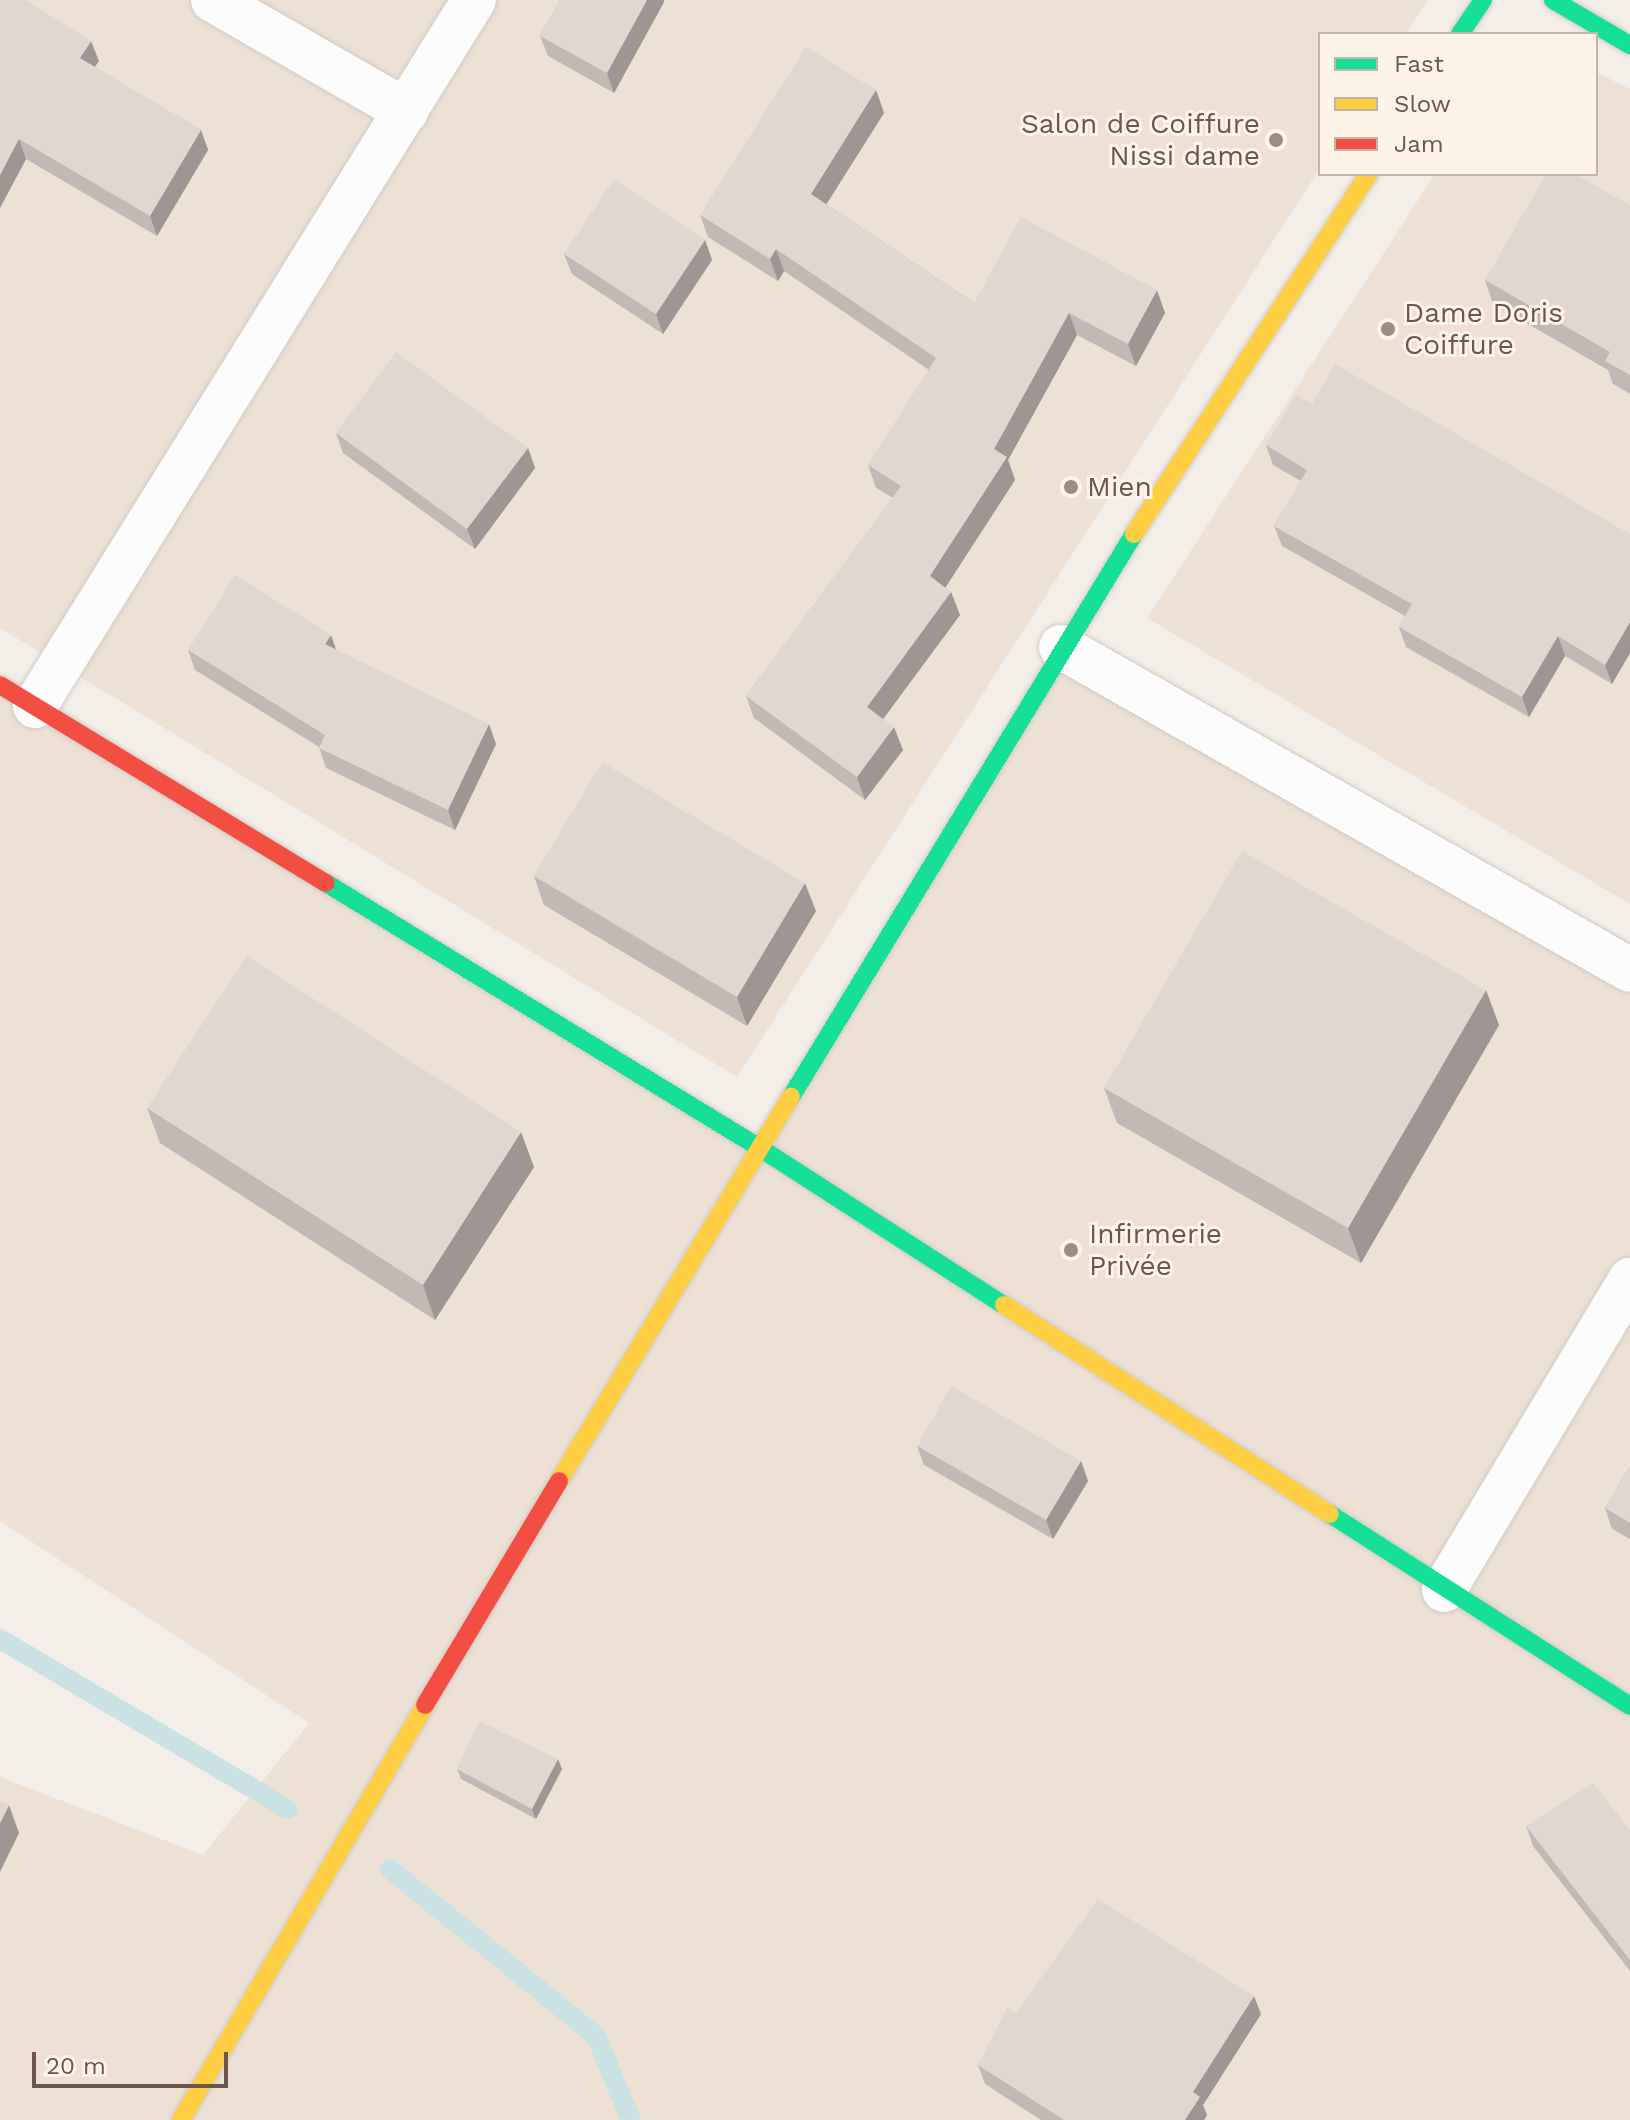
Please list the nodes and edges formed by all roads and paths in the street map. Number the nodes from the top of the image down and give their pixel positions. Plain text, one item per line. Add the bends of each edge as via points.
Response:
1 (213, 0) edge
2 (474, 0) edge
3 (1483, 0) edge
4 (1553, 0) edge
5 (1461, 32) edge
6 (1630, 45) edge
7 (406, 111) junction
8 (1368, 176) edge
9 (1061, 647) junction
10 (18, 696) edge
11 (1630, 970) edge
12 (760, 1148) junction
13 (1630, 1280) edge
14 (1444, 1590) junction
15 (1630, 1706) edge
16 (181, 2120) edge

1 - 7 street
2 - 7 street
3 - 5 street
4 - 6 street
7 - 10 street
8 - 9 street
9 - 11 street
9 - 12 street
10 - 12 street
12 - 14 street
12 - 16 street via 305,1904
13 - 14 street
14 - 15 street

